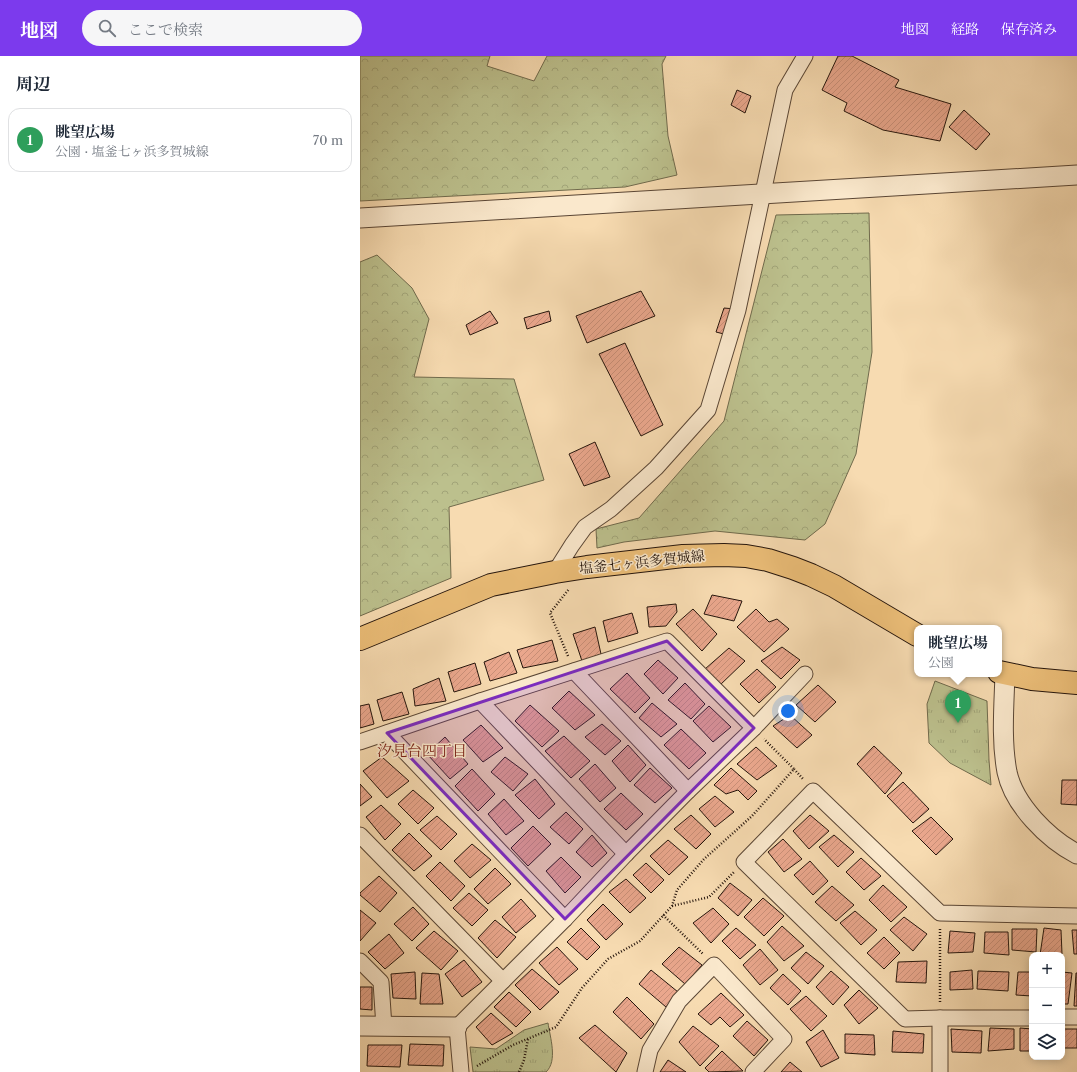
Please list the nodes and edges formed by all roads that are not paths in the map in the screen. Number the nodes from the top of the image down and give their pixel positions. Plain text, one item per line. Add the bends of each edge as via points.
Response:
1 (805, 56) edge
2 (1077, 176) edge
3 (764, 194) junction
4 (360, 218) edge
5 (555, 572) junction
6 (914, 633) edge
7 (360, 639) edge
8 (574, 670) junction
9 (1002, 673) edge
10 (805, 674) dead end
11 (1077, 683) edge
12 (480, 701) junction
13 (754, 728) junction
14 (387, 733) junction
15 (360, 742) edge
16 (688, 791) junction
17 (360, 835) edge
18 (626, 854) junction
19 (1077, 854) edge
20 (1077, 916) edge
21 (565, 919) junction
22 (360, 961) edge
23 (503, 981) junction
24 (1077, 1017) edge
25 (940, 1018) junction
26 (1029, 1018) edge
27 (1065, 1018) edge
28 (360, 1026) edge
29 (384, 1026) junction
30 (457, 1027) junction
31 (466, 1070) edge
32 (645, 1072) edge
33 (753, 1072) edge
34 (940, 1072) edge

1 - 3 street via 785,90
2 - 3 street
3 - 4 street
3 - 5 street via 738,310 708,410 656,468 584,528
5 - 6 main road, 塩釜七ヶ浜多賀城線 via 683,556 746,556 793,568 822,581
5 - 7 main road, 塩釜七ヶ浜多賀城線 via 491,585
8 - 12 street
8 - 13 street via 667,641
8 - 16 street
9 - 11 main road
9 - 19 street via 1004,748 1008,773 1015,792 1029,814 1049,835
10 - 13 street
12 - 14 street
12 - 18 street
13 - 16 street
14 - 15 street
14 - 21 street
16 - 18 street
17 - 23 street
18 - 21 street
20 - 25 street via 940,912 813,791 744,862 905,1019
21 - 23 street
22 - 29 street via 381,982
23 - 30 street
24 - 27 street
25 - 26 street
25 - 34 street
28 - 29 street
29 - 30 street
30 - 31 street
32 - 33 street via 650,1050 679,1001 714,965 784,1039

